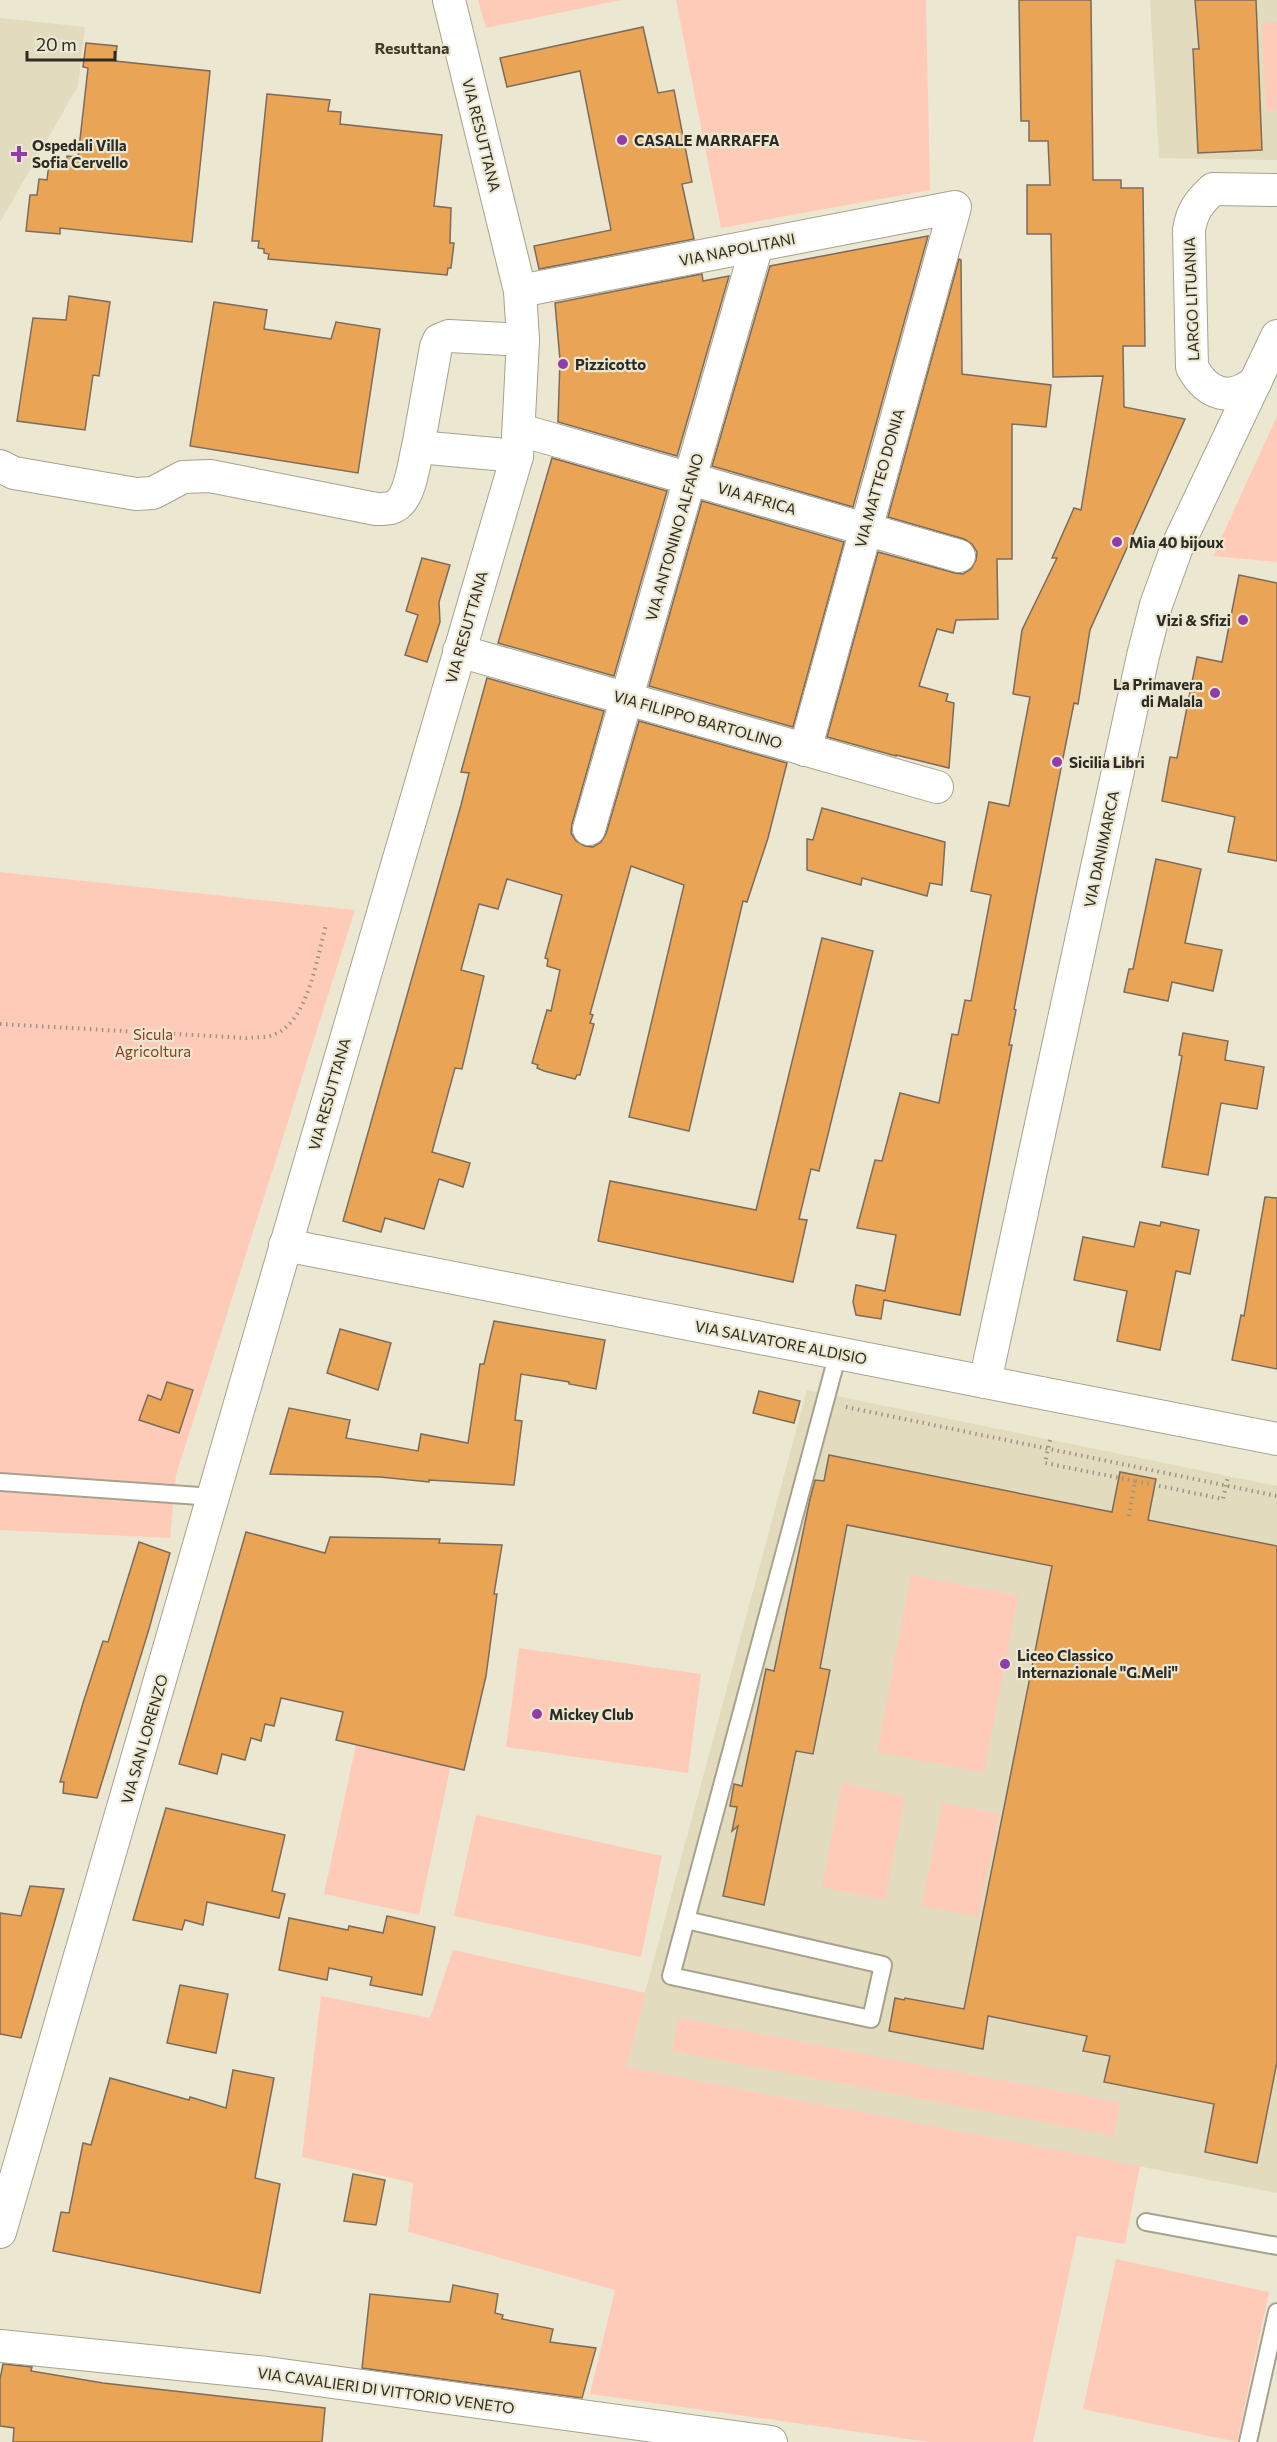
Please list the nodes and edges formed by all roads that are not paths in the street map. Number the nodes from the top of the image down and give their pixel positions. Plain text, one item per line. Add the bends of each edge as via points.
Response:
1 (449, 0) edge
2 (1277, 190) edge
3 (955, 207) joint
4 (757, 245) junction
5 (520, 291) junction
6 (1277, 336) edge
7 (523, 340) junction
8 (1256, 381) junction
9 (518, 443) junction
10 (417, 447) junction
11 (0, 466) edge
12 (691, 479) junction
13 (865, 529) junction
14 (959, 556) dead end
15 (459, 651) junction
16 (627, 698) junction
17 (805, 750) junction
18 (937, 787) dead end
19 (589, 829) dead end
20 (285, 1245) junction
21 (838, 1353) junction
22 (985, 1382) junction
23 (1277, 1438) edge
24 (0, 1482) edge
25 (214, 1497) junction
26 (686, 1920) junction
27 (1146, 2222) dead end
28 (0, 2232) edge
29 (1277, 2246) edge
30 (1277, 2312) edge
31 (0, 2346) edge
32 (771, 2442) edge
33 (1248, 2442) edge

1 - 5 street, VIA RESUTTANA
2 - 8 street, LARGO LITUANIA via 1213,189 1192,213 1189,230 1192,367 1200,381 1214,390 1232,394 1244,392
3 - 4 street, VIA NAPOLITANI
3 - 13 street, VIA MATTEO DONIA
4 - 5 street, VIA NAPOLITANI
4 - 12 street, VIA ANTONINO ALFANO
5 - 7 street, VIA RESUTTANA
6 - 8 street, VIA DANIMARCA
7 - 9 street, VIA RESUTTANA
7 - 10 street via 448,336 439,339
8 - 22 street, VIA DANIMARCA via 1177,547 1156,605
9 - 10 street, VIA AFRICA
9 - 12 street, VIA AFRICA
9 - 15 street, VIA RESUTTANA
10 - 11 street via 400,502 391,508 376,509 210,477 183,477 153,493 136,494 14,473
12 - 13 street, VIA AFRICA
12 - 16 street, VIA ANTONINO ALFANO
13 - 14 street, VIA AFRICA
13 - 17 street, VIA MATTEO DONIA
15 - 16 street, VIA FILIPPO BARTOLINO
15 - 20 street, VIA RESUTTANA
16 - 17 street, VIA FILIPPO BARTOLINO
16 - 19 street, VIA ANTONINO ALFANO
17 - 18 street, VIA FILIPPO BARTOLINO
20 - 21 street, VIA SALVATORE ALDISIO
20 - 25 street, VIA SAN LORENZO
21 - 22 street, VIA SALVATORE ALDISIO
21 - 26 lane
22 - 23 street, VIA SALVATORE ALDISIO
24 - 25 lane
25 - 28 street, VIA SAN LORENZO
26 - 26 lane via 671,1976 872,2019 883,1965
27 - 29 lane
30 - 33 lane
31 - 32 street, VIA CAVALIERI DI VITTORIO VENETO via 267,2373

